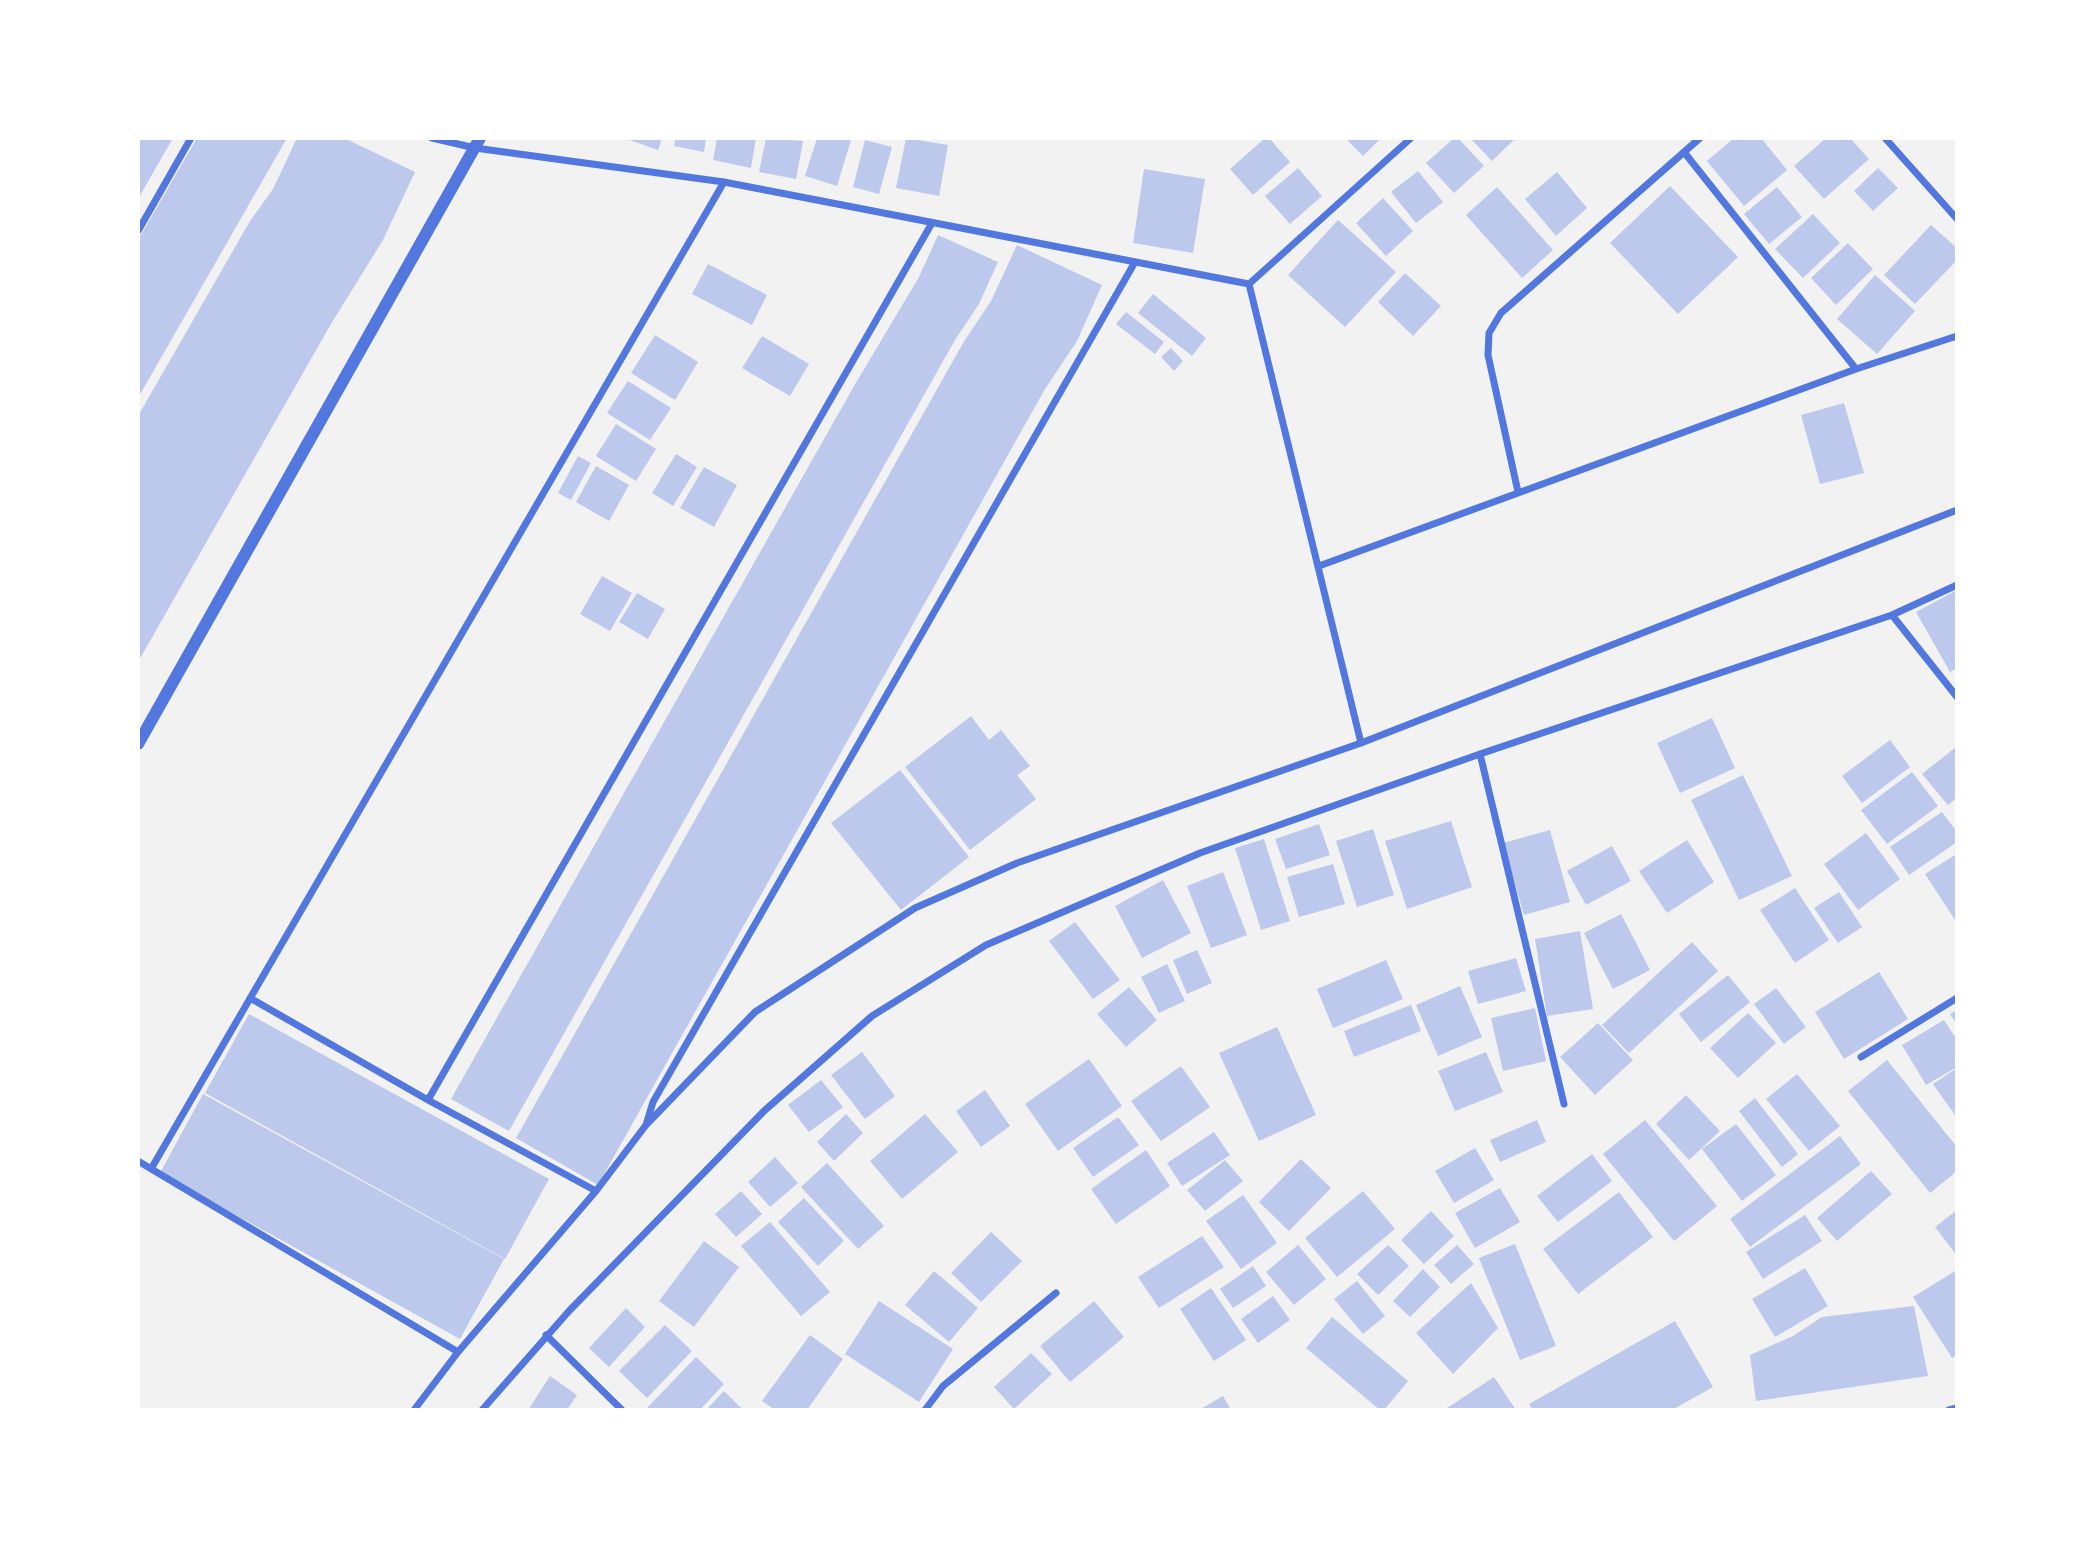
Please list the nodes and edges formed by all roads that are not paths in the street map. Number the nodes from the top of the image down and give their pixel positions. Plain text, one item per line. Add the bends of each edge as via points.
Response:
1 (191, 138) edge
2 (432, 138) edge
3 (1411, 138) edge
4 (1700, 138) edge
5 (1885, 138) edge
6 (478, 143) edge
7 (1684, 152) junction
8 (724, 182) junction
9 (1957, 219) edge
10 (932, 223) junction
11 (138, 231) edge
12 (1135, 262) junction
13 (1249, 284) junction
14 (1957, 336) edge
15 (1856, 369) junction
16 (1518, 492) junction
17 (1957, 510) edge
18 (1319, 566) junction
19 (1957, 585) edge
20 (1892, 615) junction
21 (1957, 697) edge
22 (1362, 743) junction
23 (138, 744) edge
24 (1480, 754) junction
25 (250, 998) junction
26 (1957, 998) edge
27 (1861, 1057) dead end
28 (428, 1100) junction
29 (1564, 1104) dead end
30 (646, 1125) junction
31 (138, 1161) edge
32 (151, 1169) junction
33 (596, 1191) junction
34 (1056, 1293) dead end
35 (546, 1335) junction
36 (457, 1352) junction
37 (1957, 1408) edge
38 (414, 1410) edge
39 (482, 1410) edge
40 (622, 1410) edge
41 (925, 1410) edge
42 (1949, 1410) edge

1 - 11 street
2 - 6 street
3 - 13 street
4 - 7 street
5 - 9 street
6 - 8 street
6 - 23 street
7 - 15 street
7 - 16 street via 1501,313 1489,333 1488,355
8 - 10 street
8 - 25 street
10 - 12 street
10 - 28 street
12 - 13 street
12 - 30 street via 653,1102
13 - 18 street
14 - 15 street
15 - 16 street
16 - 18 street
17 - 22 street
18 - 22 street
19 - 20 street
20 - 21 street
20 - 24 street
22 - 30 street via 1017,863 915,908 755,1012
24 - 29 street
24 - 35 street via 1200,853 986,945 872,1016 764,1111
25 - 28 street
25 - 32 street
26 - 27 street
28 - 33 street
30 - 33 street
31 - 32 street
32 - 36 street
33 - 36 street
34 - 41 street via 943,1386
35 - 39 street
35 - 40 street
36 - 38 street
37 - 42 street

